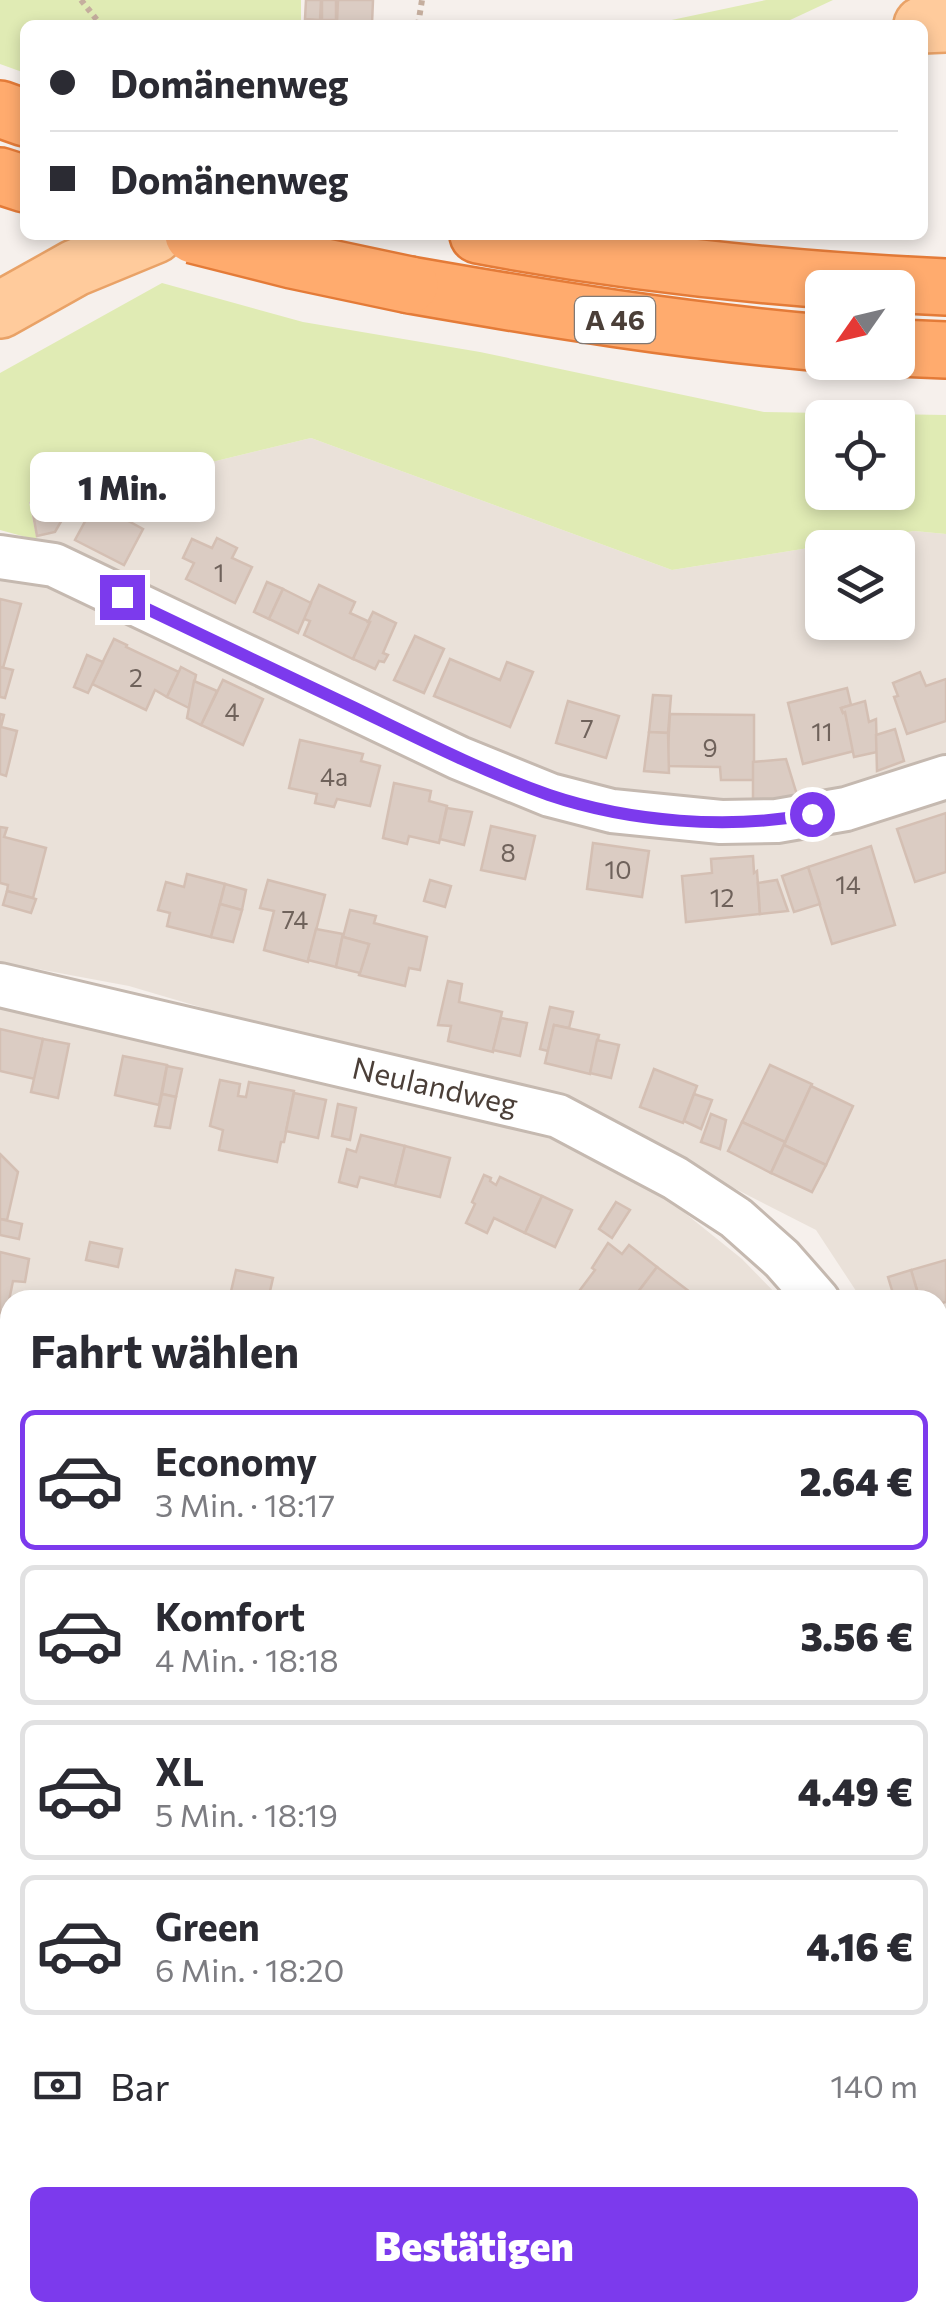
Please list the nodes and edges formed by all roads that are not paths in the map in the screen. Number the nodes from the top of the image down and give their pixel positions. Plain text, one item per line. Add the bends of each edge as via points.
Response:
1 (143, 240) edge
2 (212, 240) edge
3 (505, 240) edge
4 (946, 287) edge
5 (0, 310) edge
6 (805, 342) edge
7 (915, 349) edge
8 (946, 350) edge
9 (0, 557) edge
10 (946, 777) edge
11 (0, 985) edge
12 (809, 1290) edge

1 - 5 main road
2 - 6 highway, A 46, bridge via 410,285 603,318
3 - 4 highway, A 46 via 738,272
7 - 8 highway
9 - 10 street via 54,565 459,758 612,812 778,821
11 - 12 street, Neulandweg via 558,1116 736,1218

